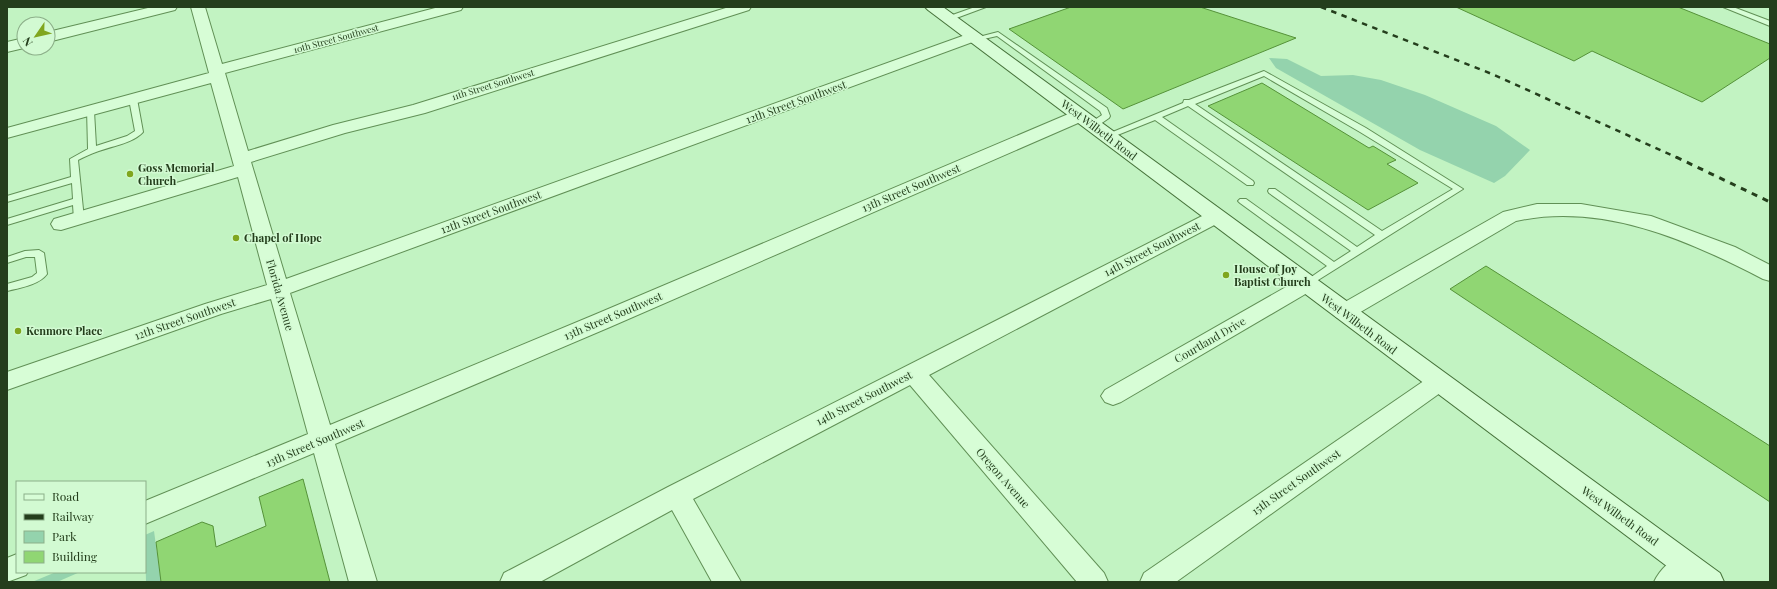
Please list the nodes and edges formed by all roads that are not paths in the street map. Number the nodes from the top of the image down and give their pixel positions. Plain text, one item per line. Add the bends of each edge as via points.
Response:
1 (170, 7) edge
2 (198, 7) edge
3 (456, 7) edge
4 (744, 7) edge
5 (933, 7) edge
6 (982, 7) edge
7 (1727, 7) edge
8 (948, 18) junction
9 (1770, 24) edge
10 (56, 35) edge
11 (974, 38) junction
12 (216, 74) junction
13 (133, 99) junction
14 (1188, 102) junction
15 (90, 110) junction
16 (1155, 116) junction
17 (1093, 125) junction
18 (7, 133) edge
19 (92, 150) junction
20 (242, 164) junction
21 (75, 179) junction
22 (1250, 183) dead end
23 (1272, 192) dead end
24 (7, 199) edge
25 (1243, 201) dead end
26 (78, 210) junction
27 (1216, 217) junction
28 (7, 222) edge
29 (61, 224) dead end
30 (1382, 235) junction
31 (1357, 251) junction
32 (7, 260) edge
33 (1334, 266) junction
34 (1770, 274) edge
35 (1306, 284) junction
36 (7, 288) edge
37 (279, 289) junction
38 (1344, 312) junction
39 (913, 373) junction
40 (7, 381) edge
41 (1439, 382) junction
42 (1113, 396) dead end
43 (322, 439) junction
44 (677, 495) junction
45 (146, 513) edge
46 (1677, 573) edge
47 (363, 582) edge
48 (514, 582) edge
49 (727, 582) edge
50 (1094, 582) edge
51 (1154, 582) edge
52 (1710, 582) edge

1 - 10 street
2 - 12 street, Florida Avenue
3 - 12 street, 10th Street Southwest
4 - 20 street, 11th Street Southwest via 419,109 339,129
5 - 8 main road, West Wilbeth Road
6 - 8 lane
7 - 9 lane
8 - 11 main road, West Wilbeth Road
11 - 17 main road, West Wilbeth Road
11 - 17 lane via 998,34 1104,110 1106,116
11 - 37 street, 12th Street Southwest
12 - 13 street, 10th Street Southwest
12 - 20 street, Florida Avenue
13 - 15 street, 10th Street Southwest
13 - 19 lane via 139,132 130,138
14 - 16 lane
14 - 30 lane
14 - 30 lane via 1264,72 1459,189
15 - 18 street, 10th Street Southwest
15 - 19 lane
16 - 17 lane
16 - 22 lane
17 - 27 main road, West Wilbeth Road
17 - 43 street, 13th Street Southwest
19 - 21 lane via 74,159
20 - 26 street, 11th Street Southwest
20 - 37 street, Florida Avenue
21 - 24 lane
21 - 26 lane
23 - 31 lane
25 - 33 lane
26 - 28 lane
26 - 29 street, 11th Street Southwest
27 - 35 main road, West Wilbeth Road
27 - 39 street, 14th Street Southwest
30 - 31 lane
31 - 33 lane
32 - 36 lane via 25,254 39,253 42,274 35,279
33 - 35 lane
34 - 38 street via 1728,252 1651,222 1581,210 1537,210 1510,216
35 - 38 main road, West Wilbeth Road
35 - 42 street, Courtland Drive
37 - 40 street, 12th Street Southwest via 213,308
37 - 43 street, Florida Avenue
38 - 41 main road, West Wilbeth Road
39 - 44 street, 14th Street Southwest
39 - 50 street, Oregon Avenue
41 - 46 main road, West Wilbeth Road
41 - 51 street, 15th Street Southwest
43 - 45 street, 13th Street Southwest
43 - 47 street, Florida Avenue
44 - 48 street, 14th Street Southwest
44 - 49 street
46 - 52 main road, West Wilbeth Road

